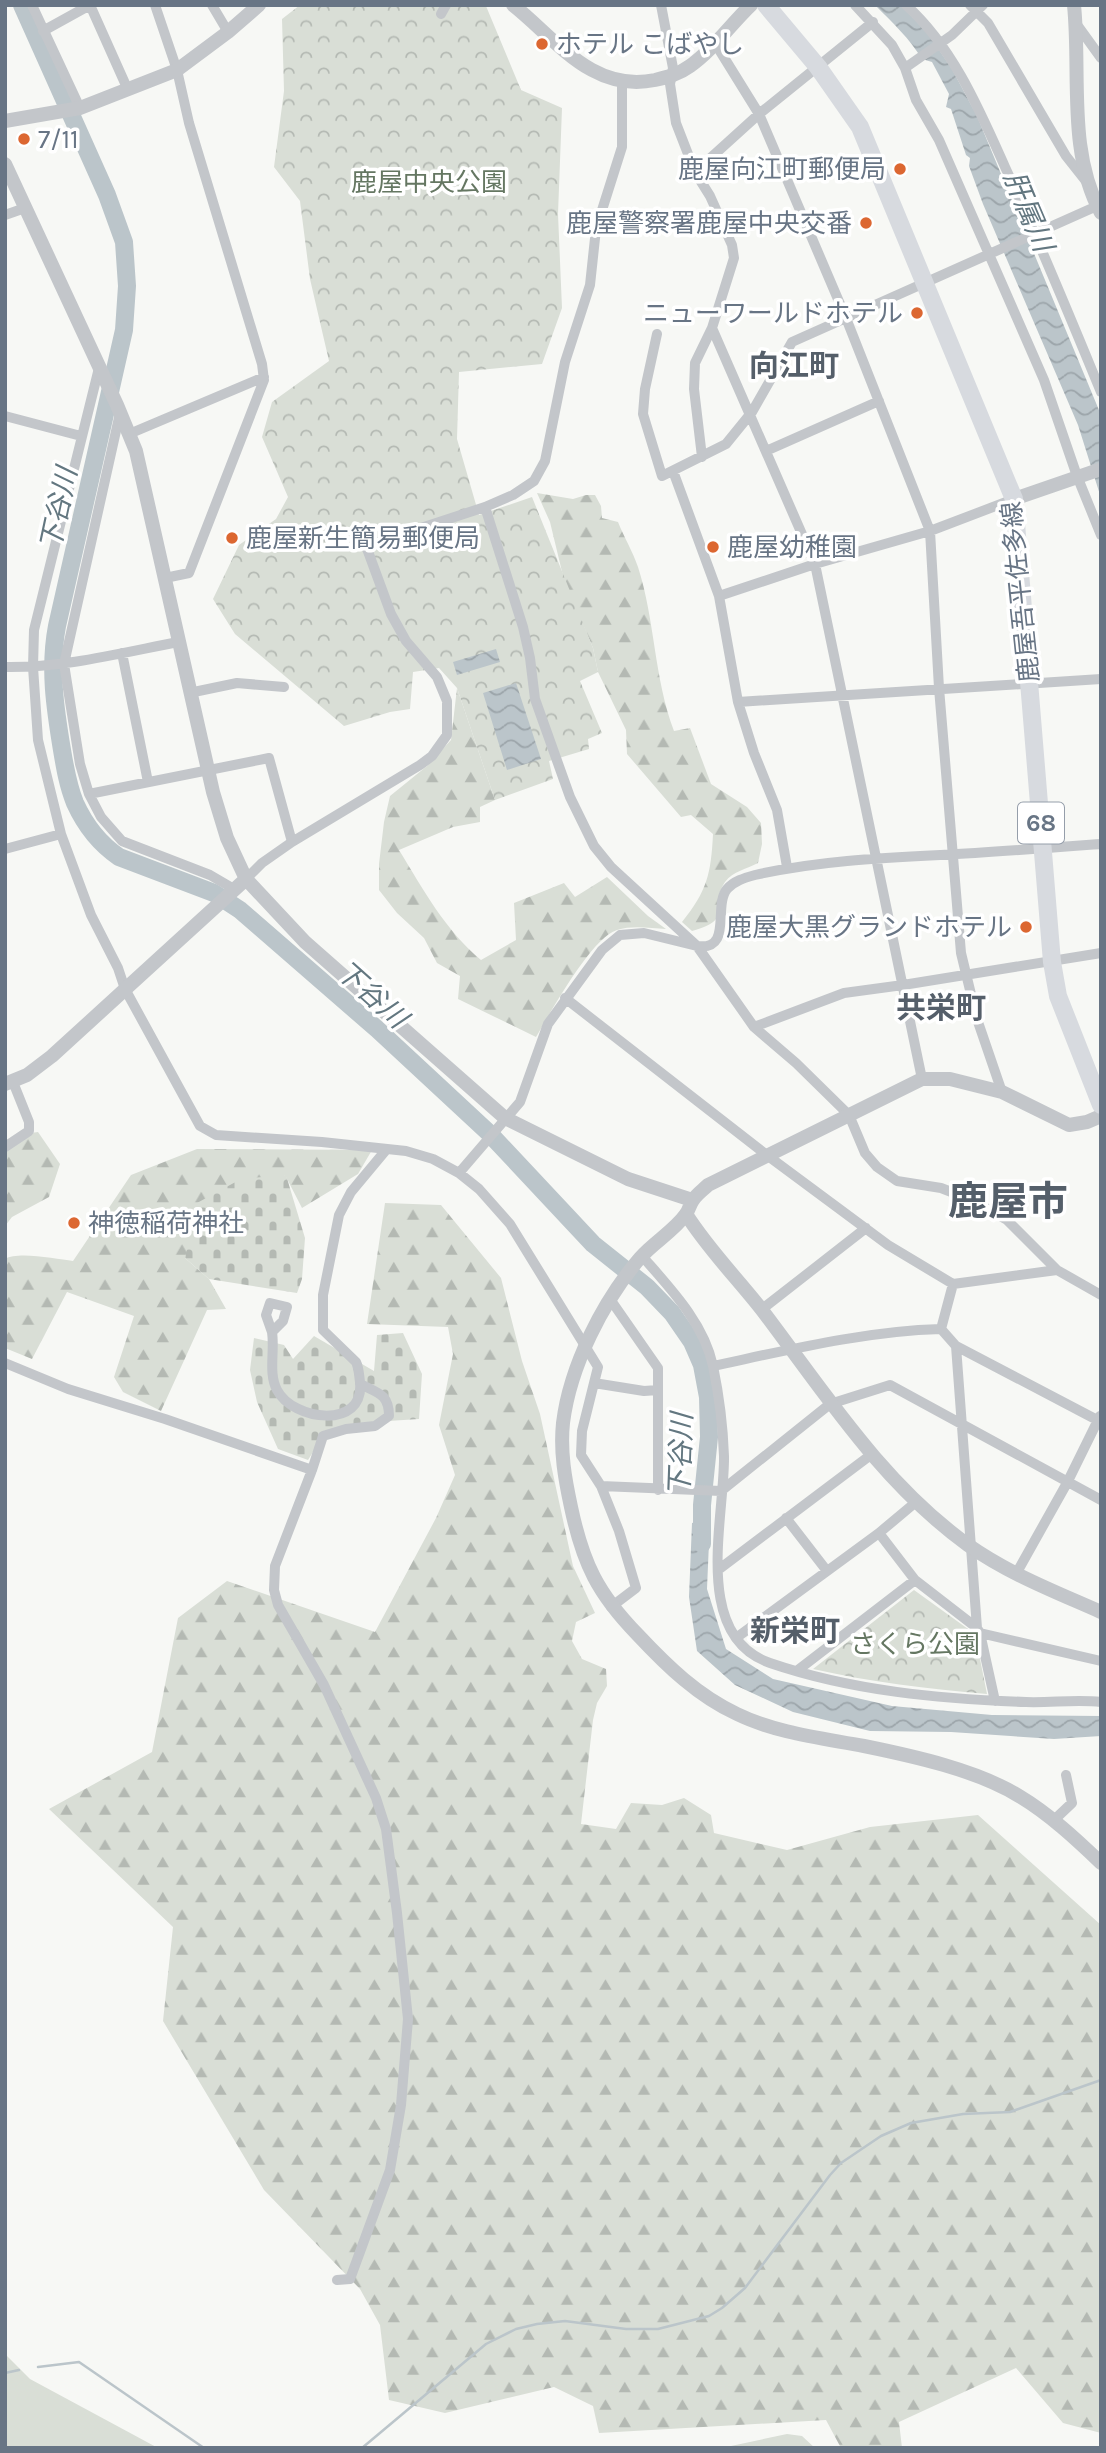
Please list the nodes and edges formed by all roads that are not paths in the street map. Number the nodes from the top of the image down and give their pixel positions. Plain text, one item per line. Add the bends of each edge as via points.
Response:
1 (32, 5) edge
2 (155, 5) edge
3 (212, 5) edge
4 (259, 5) edge
5 (513, 5) edge
6 (661, 5) edge
7 (751, 5) edge
8 (766, 5) edge
9 (855, 5) edge
10 (906, 5) edge
11 (1074, 5) edge
12 (977, 7) edge
13 (873, 22) junction
14 (1076, 22) junction
15 (43, 30) junction
16 (228, 32) junction
17 (715, 43) junction
18 (938, 45) junction
19 (1101, 58) edge
20 (818, 67) junction
21 (905, 68) junction
22 (177, 70) junction
23 (672, 76) junction
24 (622, 81) junction
25 (128, 90) junction
26 (80, 108) junction
27 (759, 114) junction
28 (5, 121) edge
29 (5, 164) edge
30 (695, 172) junction
31 (1085, 180) junction
32 (25, 208) junction
33 (1099, 209) edge
34 (5, 215) edge
35 (1033, 235) junction
36 (992, 254) junction
37 (924, 284) junction
38 (846, 318) junction
39 (712, 328) junction
40 (657, 334) dead end
41 (100, 371) junction
42 (264, 377) junction
43 (1101, 393) edge
44 (879, 401) junction
45 (119, 409) junction
46 (750, 415) junction
47 (5, 416) edge
48 (129, 434) junction
49 (81, 436) junction
50 (766, 452) junction
51 (702, 457) junction
52 (1101, 469) edge
53 (673, 471) junction
54 (1079, 475) junction
55 (1014, 499) junction
56 (485, 507) junction
57 (930, 531) junction
58 (1101, 535) edge
59 (814, 564) junction
60 (165, 578) junction
61 (719, 596) junction
62 (178, 642) junction
63 (122, 653) junction
64 (64, 664) junction
65 (5, 667) edge
66 (33, 667) junction
67 (1101, 679) edge
68 (1030, 685) junction
69 (284, 687) dead end
70 (939, 688) junction
71 (189, 693) junction
72 (840, 695) junction
73 (738, 702) junction
74 (208, 770) junction
75 (148, 782) junction
76 (89, 794) junction
77 (61, 834) junction
78 (292, 842) junction
79 (1101, 844) edge
80 (1043, 848) junction
81 (5, 849) edge
82 (954, 854) junction
83 (875, 859) junction
84 (787, 867) junction
85 (246, 879) junction
86 (232, 890) junction
87 (696, 946) junction
88 (1101, 953) edge
89 (1052, 962) junction
90 (965, 975) junction
91 (903, 985) junction
92 (125, 989) junction
93 (565, 998) junction
94 (754, 1027) junction
95 (922, 1079) junction
96 (9, 1083) edge
97 (1002, 1092) junction
98 (1101, 1105) edge
99 (849, 1115) junction
100 (1101, 1116) edge
101 (501, 1123) junction
102 (5, 1147) edge
103 (386, 1150) junction
104 (768, 1156) junction
105 (459, 1173) junction
106 (689, 1207) junction
107 (866, 1228) junction
108 (639, 1260) junction
109 (1057, 1270) junction
110 (953, 1284) junction
111 (1101, 1295) edge
112 (610, 1299) junction
113 (761, 1310) junction
114 (941, 1329) junction
115 (272, 1332) dead end
116 (586, 1346) junction
117 (956, 1346) junction
118 (790, 1349) junction
119 (5, 1363) edge
120 (713, 1366) junction
121 (594, 1383) junction
122 (360, 1384) junction
123 (658, 1390) junction
124 (831, 1404) junction
125 (1100, 1419) edge
126 (963, 1423) junction
127 (872, 1454) junction
128 (312, 1470) junction
129 (1066, 1483) junction
130 (601, 1486) junction
131 (659, 1490) junction
132 (721, 1491) junction
133 (1101, 1500) edge
134 (916, 1502) junction
135 (786, 1518) junction
136 (879, 1533) junction
137 (970, 1546) junction
138 (718, 1570) junction
139 (827, 1571) junction
140 (1016, 1574) junction
141 (915, 1580) junction
142 (611, 1607) junction
143 (1101, 1612) edge
144 (979, 1630) junction
145 (736, 1638) junction
146 (1101, 1661) edge
147 (798, 1670) junction
148 (995, 1701) junction
149 (1101, 1702) edge
150 (1066, 1775) dead end
151 (1053, 1821) junction
152 (1101, 1863) edge
153 (337, 2280) dead end

1 - 15 street
2 - 22 street
3 - 16 street
4 - 16 street
5 - 24 street via 578,62 598,75
6 - 23 street
7 - 17 street
8 - 20 main road, 鹿屋吾平佐多線 / 68
9 - 13 street
10 - 18 street
11 - 14 street
12 - 18 street
12 - 31 street
13 - 20 street
13 - 21 street
14 - 19 street
14 - 31 street
15 - 25 street via 90,5
15 - 26 street
16 - 22 street
17 - 23 street
17 - 27 street
18 - 21 street
18 - 35 street via 981,114
20 - 27 street
20 - 37 main road, 鹿屋吾平佐多線 / 68 via 860,127
21 - 36 street via 916,100
22 - 25 street
22 - 42 street
23 - 24 street
23 - 30 street via 676,124
24 - 56 street via 622,146 596,229 590,285 565,362 545,461 534,481
25 - 26 street
26 - 28 street
27 - 30 street
27 - 38 street
29 - 32 street
30 - 39 street via 710,196 734,258
31 - 33 street
32 - 34 street
32 - 41 street
33 - 35 street
35 - 36 street
35 - 43 street
36 - 37 street
36 - 54 street
37 - 38 street
37 - 55 main road, 鹿屋吾平佐多線 / 68
38 - 44 street
38 - 46 street via 792,342
39 - 46 street
39 - 51 street via 695,363
40 - 53 street via 643,414 662,476
41 - 45 street
41 - 49 street
42 - 48 street
42 - 60 street via 189,573
44 - 50 street
44 - 57 street
45 - 48 street
45 - 64 street
46 - 50 street
46 - 51 street via 726,444
47 - 49 street
48 - 60 street
49 - 66 street via 34,630
50 - 59 street
51 - 53 street
52 - 54 street
53 - 61 street
54 - 55 street
54 - 58 street
55 - 57 street
55 - 68 main road, 鹿屋吾平佐多線 / 68
56 - 78 street via 366,546 391,614 406,641 437,677 447,701 447,735 420,765
56 - 87 street via 523,627 535,699 570,797 594,846 611,867
57 - 59 street
57 - 70 street
59 - 61 street
59 - 72 street
60 - 62 street
61 - 73 street
62 - 63 street
62 - 71 street
63 - 64 street
63 - 75 street
64 - 66 street
64 - 76 street
65 - 66 street
66 - 77 street via 38,740
67 - 68 street
68 - 70 street
68 - 80 main road, 鹿屋吾平佐多線 / 68
69 - 71 street via 237,683
70 - 72 street
70 - 82 street
71 - 74 street
72 - 73 street
72 - 83 street
73 - 84 street via 777,810
74 - 75 street
74 - 78 street via 269,758
74 - 85 street via 227,838
75 - 76 street
76 - 86 street via 122,841 210,876
77 - 81 street
77 - 92 street
78 - 85 street
79 - 80 street
80 - 82 street
80 - 89 main road, 鹿屋吾平佐多線 / 68
82 - 83 street
82 - 90 street
83 - 84 street
83 - 91 street
84 - 87 street via 735,882 725,891 716,940 712,945
85 - 86 street
85 - 101 street via 305,942
86 - 92 street
87 - 93 street via 644,933 620,935 602,950
87 - 94 street
88 - 89 street
89 - 90 street
89 - 98 main road, 鹿屋吾平佐多線 / 68 via 1058,996
90 - 91 street
90 - 97 street
91 - 94 street via 844,993
91 - 95 street
92 - 96 street via 52,1056
92 - 103 street via 200,1126 216,1135
93 - 101 street via 548,1024 520,1102
93 - 104 street
94 - 99 street
95 - 97 street via 950,1079
95 - 99 street
96 - 102 street via 29,1130
97 - 100 street via 1069,1125
99 - 104 street
99 - 109 street via 865,1153 877,1167 897,1181 941,1188 1007,1220
101 - 105 street
101 - 106 street
103 - 105 street via 433,1159
103 - 122 street via 339,1214 323,1295 323,1330 356,1362
104 - 106 street via 708,1185
104 - 107 street
105 - 116 street via 510,1224
106 - 108 street
106 - 113 street
107 - 110 street
107 - 113 street
108 - 112 street
108 - 120 street via 679,1298
109 - 110 street
109 - 111 street
110 - 114 street
112 - 116 street
112 - 123 street via 658,1368
113 - 118 street
114 - 117 street
114 - 118 street
115 - 122 street via 276,1389 295,1408 330,1417 346,1413 354,1407
116 - 121 street via 598,1367
116 - 142 street via 563,1423 564,1467 580,1544
117 - 125 street
117 - 126 street
118 - 120 street
118 - 124 street
119 - 128 street via 68,1389
120 - 132 street via 723,1456
121 - 123 street
121 - 130 street via 581,1455
122 - 128 street via 385,1397 389,1416 375,1426 323,1436
123 - 131 street
124 - 126 street via 890,1385
124 - 127 street
124 - 132 street
125 - 129 street
126 - 129 street
126 - 137 street
127 - 134 street
127 - 135 street
128 - 153 street via 275,1566 274,1590 337,1709 386,1829 408,2020 390,2170 350,2279
129 - 133 street
129 - 140 street
130 - 131 street
130 - 142 street via 636,1588
131 - 132 street
132 - 138 street
134 - 136 street
134 - 137 street
135 - 138 street
135 - 139 street
136 - 139 street
136 - 141 street
137 - 140 street
137 - 144 street
138 - 145 street via 725,1621
139 - 145 street
140 - 143 street
141 - 144 street
141 - 147 street
142 - 151 street via 679,1676 738,1715 784,1731 947,1765 1019,1795
144 - 146 street
144 - 148 street
145 - 147 street via 759,1658
147 - 148 street via 909,1694
148 - 149 street
150 - 151 street via 1072,1803
151 - 152 street

